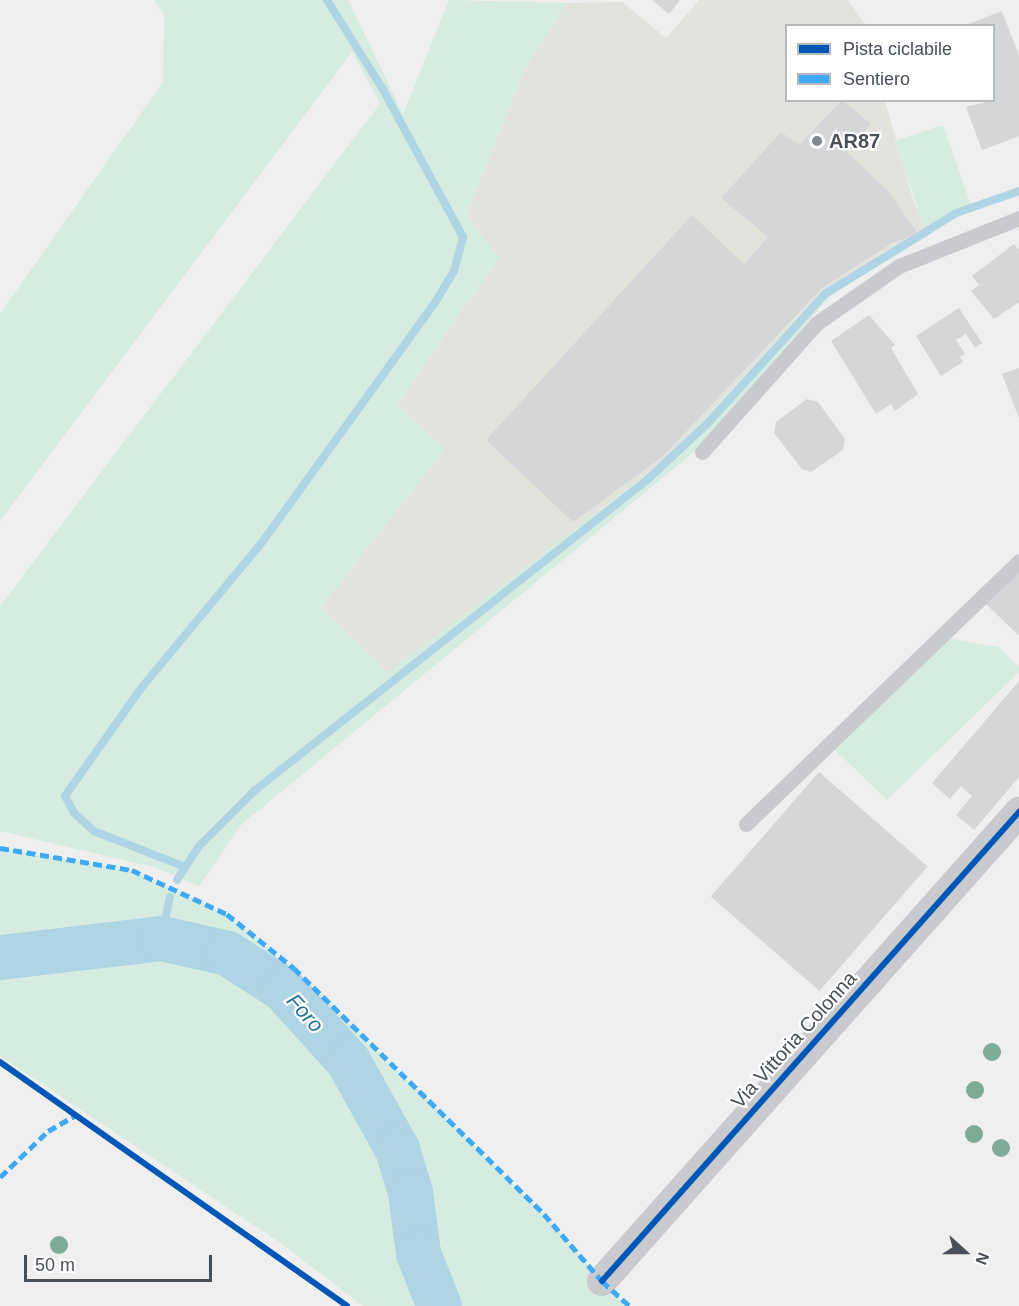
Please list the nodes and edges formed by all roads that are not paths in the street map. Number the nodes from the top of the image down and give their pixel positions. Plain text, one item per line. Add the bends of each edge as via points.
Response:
1 (1019, 218) edge
2 (702, 452) dead end
3 (1019, 561) edge
4 (1016, 821) edge
5 (746, 824) dead end
6 (602, 1281) dead end

1 - 2 lane via 899,266 817,323
3 - 5 lane
4 - 6 street, Via Vittoria Colonna

